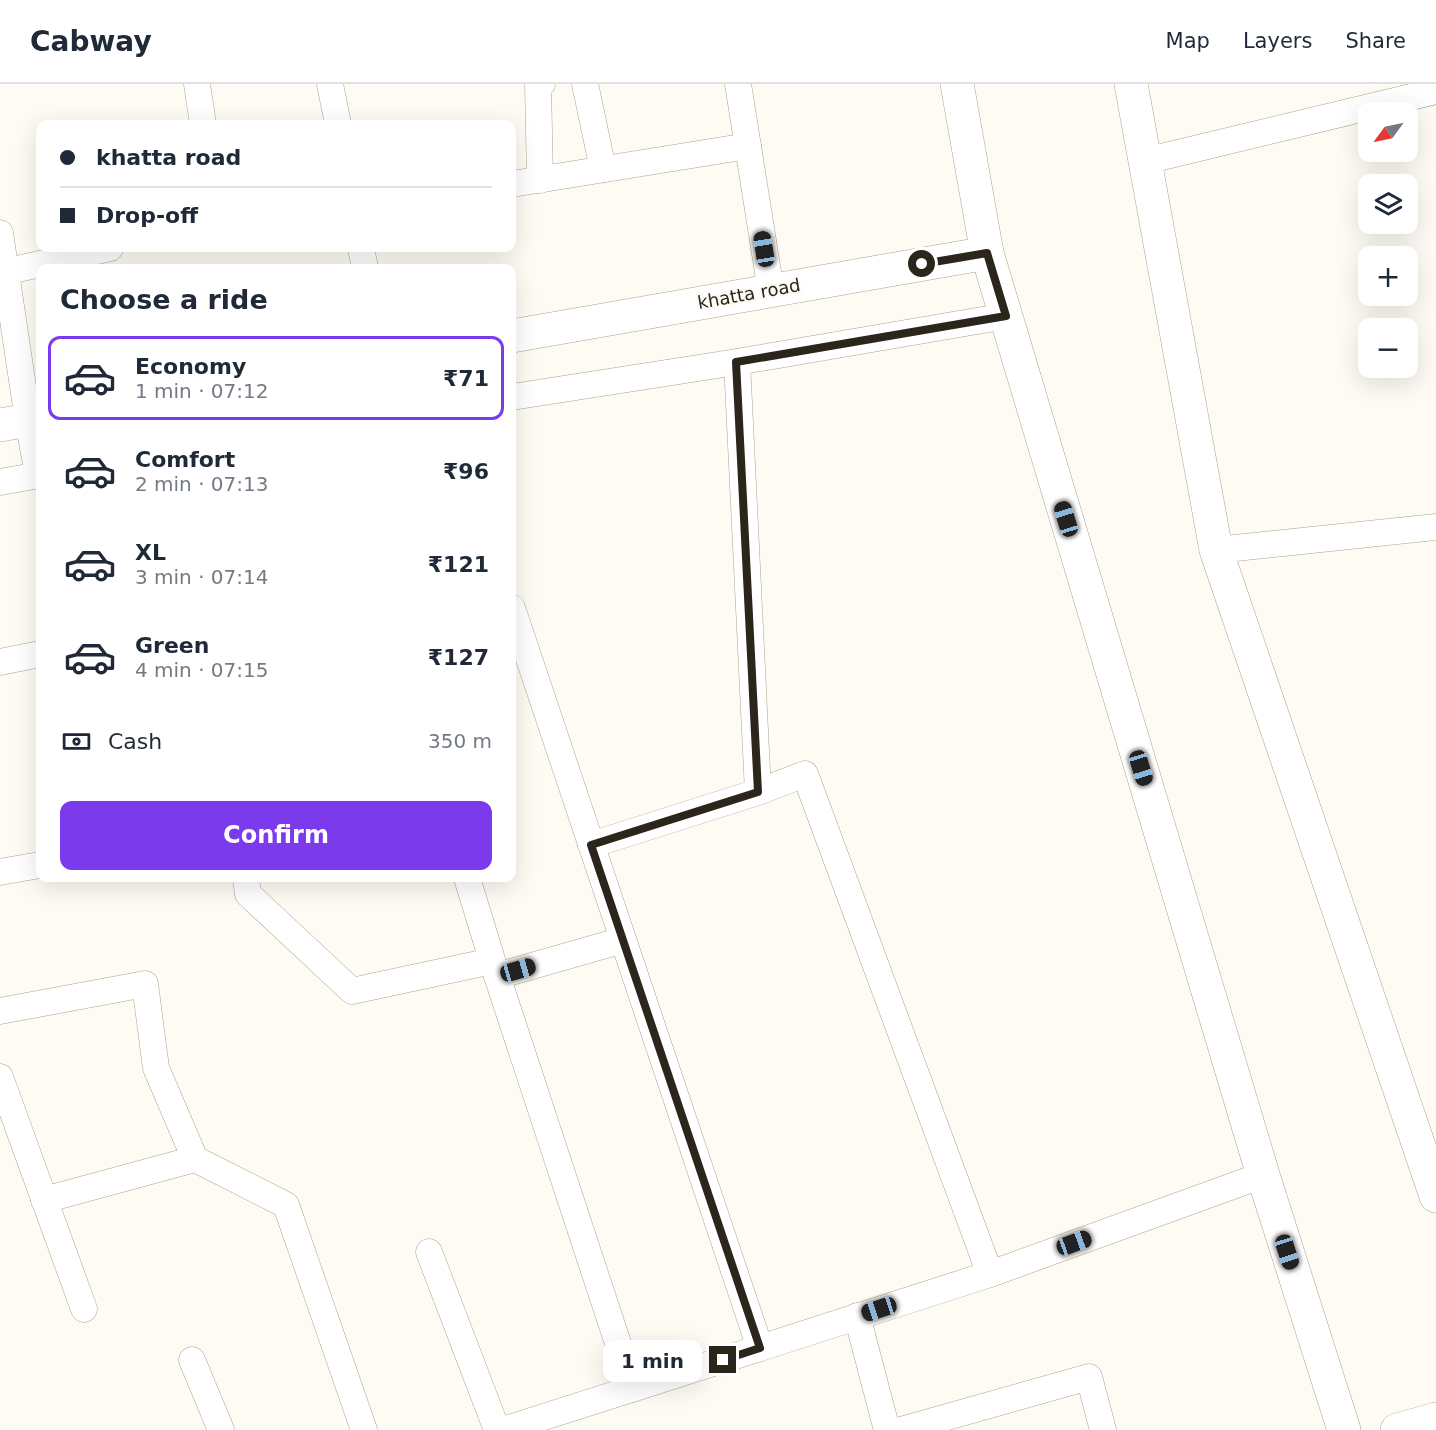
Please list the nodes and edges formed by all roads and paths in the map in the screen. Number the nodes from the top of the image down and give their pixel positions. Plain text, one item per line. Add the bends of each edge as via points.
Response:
1 (197, 84) edge
2 (330, 84) edge
3 (542, 84) edge
4 (585, 84) edge
5 (738, 84) edge
6 (957, 84) edge
7 (1131, 84) edge
8 (1436, 91) edge
9 (203, 120) edge
10 (337, 120) edge
11 (748, 146) junction
12 (1145, 162) junction
13 (603, 169) junction
14 (540, 180) junction
15 (516, 183) edge
16 (0, 233) edge
17 (93, 252) edge
18 (987, 253) junction
19 (42, 264) edge
20 (36, 265) edge
21 (3, 273) edge
22 (771, 291) junction
23 (1006, 316) junction
24 (516, 335) edge
25 (736, 362) junction
26 (516, 396) edge
27 (23, 421) edge
28 (36, 465) edge
29 (36, 476) edge
30 (0, 482) edge
31 (1436, 527) edge
32 (1216, 550) junction
33 (516, 620) edge
34 (36, 655) edge
35 (0, 662) edge
36 (758, 792) junction
37 (591, 845) junction
38 (36, 866) edge
39 (0, 872) edge
40 (247, 882) edge
41 (468, 882) edge
42 (623, 940) junction
43 (495, 969) junction
44 (0, 1011) edge
45 (0, 1077) edge
46 (195, 1159) junction
47 (1263, 1174) junction
48 (1436, 1196) edge
49 (44, 1200) junction
50 (429, 1252) dead end
51 (990, 1274) junction
52 (84, 1310) dead end
53 (857, 1316) junction
54 (760, 1348) junction
55 (192, 1360) dead end
56 (633, 1389) junction
57 (1436, 1419) edge
58 (222, 1430) edge
59 (364, 1430) edge
60 (497, 1430) edge
61 (503, 1430) edge
62 (886, 1430) edge
63 (901, 1430) edge
64 (1103, 1430) edge
65 (1344, 1430) edge
66 (1396, 1430) edge

1 - 9 street
2 - 10 street
3 - 14 street via 538,84
4 - 13 street
5 - 11 street
6 - 18 street
7 - 12 street
8 - 12 street
11 - 13 street
11 - 22 street
12 - 32 street
13 - 14 street
14 - 15 street
16 - 21 street
17 - 19 street
18 - 22 street, khatta road
18 - 23 street
20 - 21 street
21 - 27 street
22 - 24 street, khatta road
23 - 25 street
23 - 47 street
25 - 26 street
25 - 36 street
27 - 28 street
29 - 30 street
31 - 32 street
32 - 48 street
33 - 37 street
34 - 35 street
36 - 37 street
36 - 51 street via 805,774
37 - 42 street
38 - 39 street
40 - 43 street via 249,894 352,992
41 - 43 street
42 - 43 street
42 - 54 street
43 - 56 street
44 - 46 street via 145,984 156,1068
45 - 49 street
46 - 49 street
46 - 59 street via 286,1205
47 - 51 street
47 - 65 street
49 - 52 street
50 - 60 street
51 - 53 street
53 - 54 street
53 - 62 street
54 - 56 street
55 - 58 street
56 - 61 street
57 - 66 street
63 - 64 street via 1089,1377

